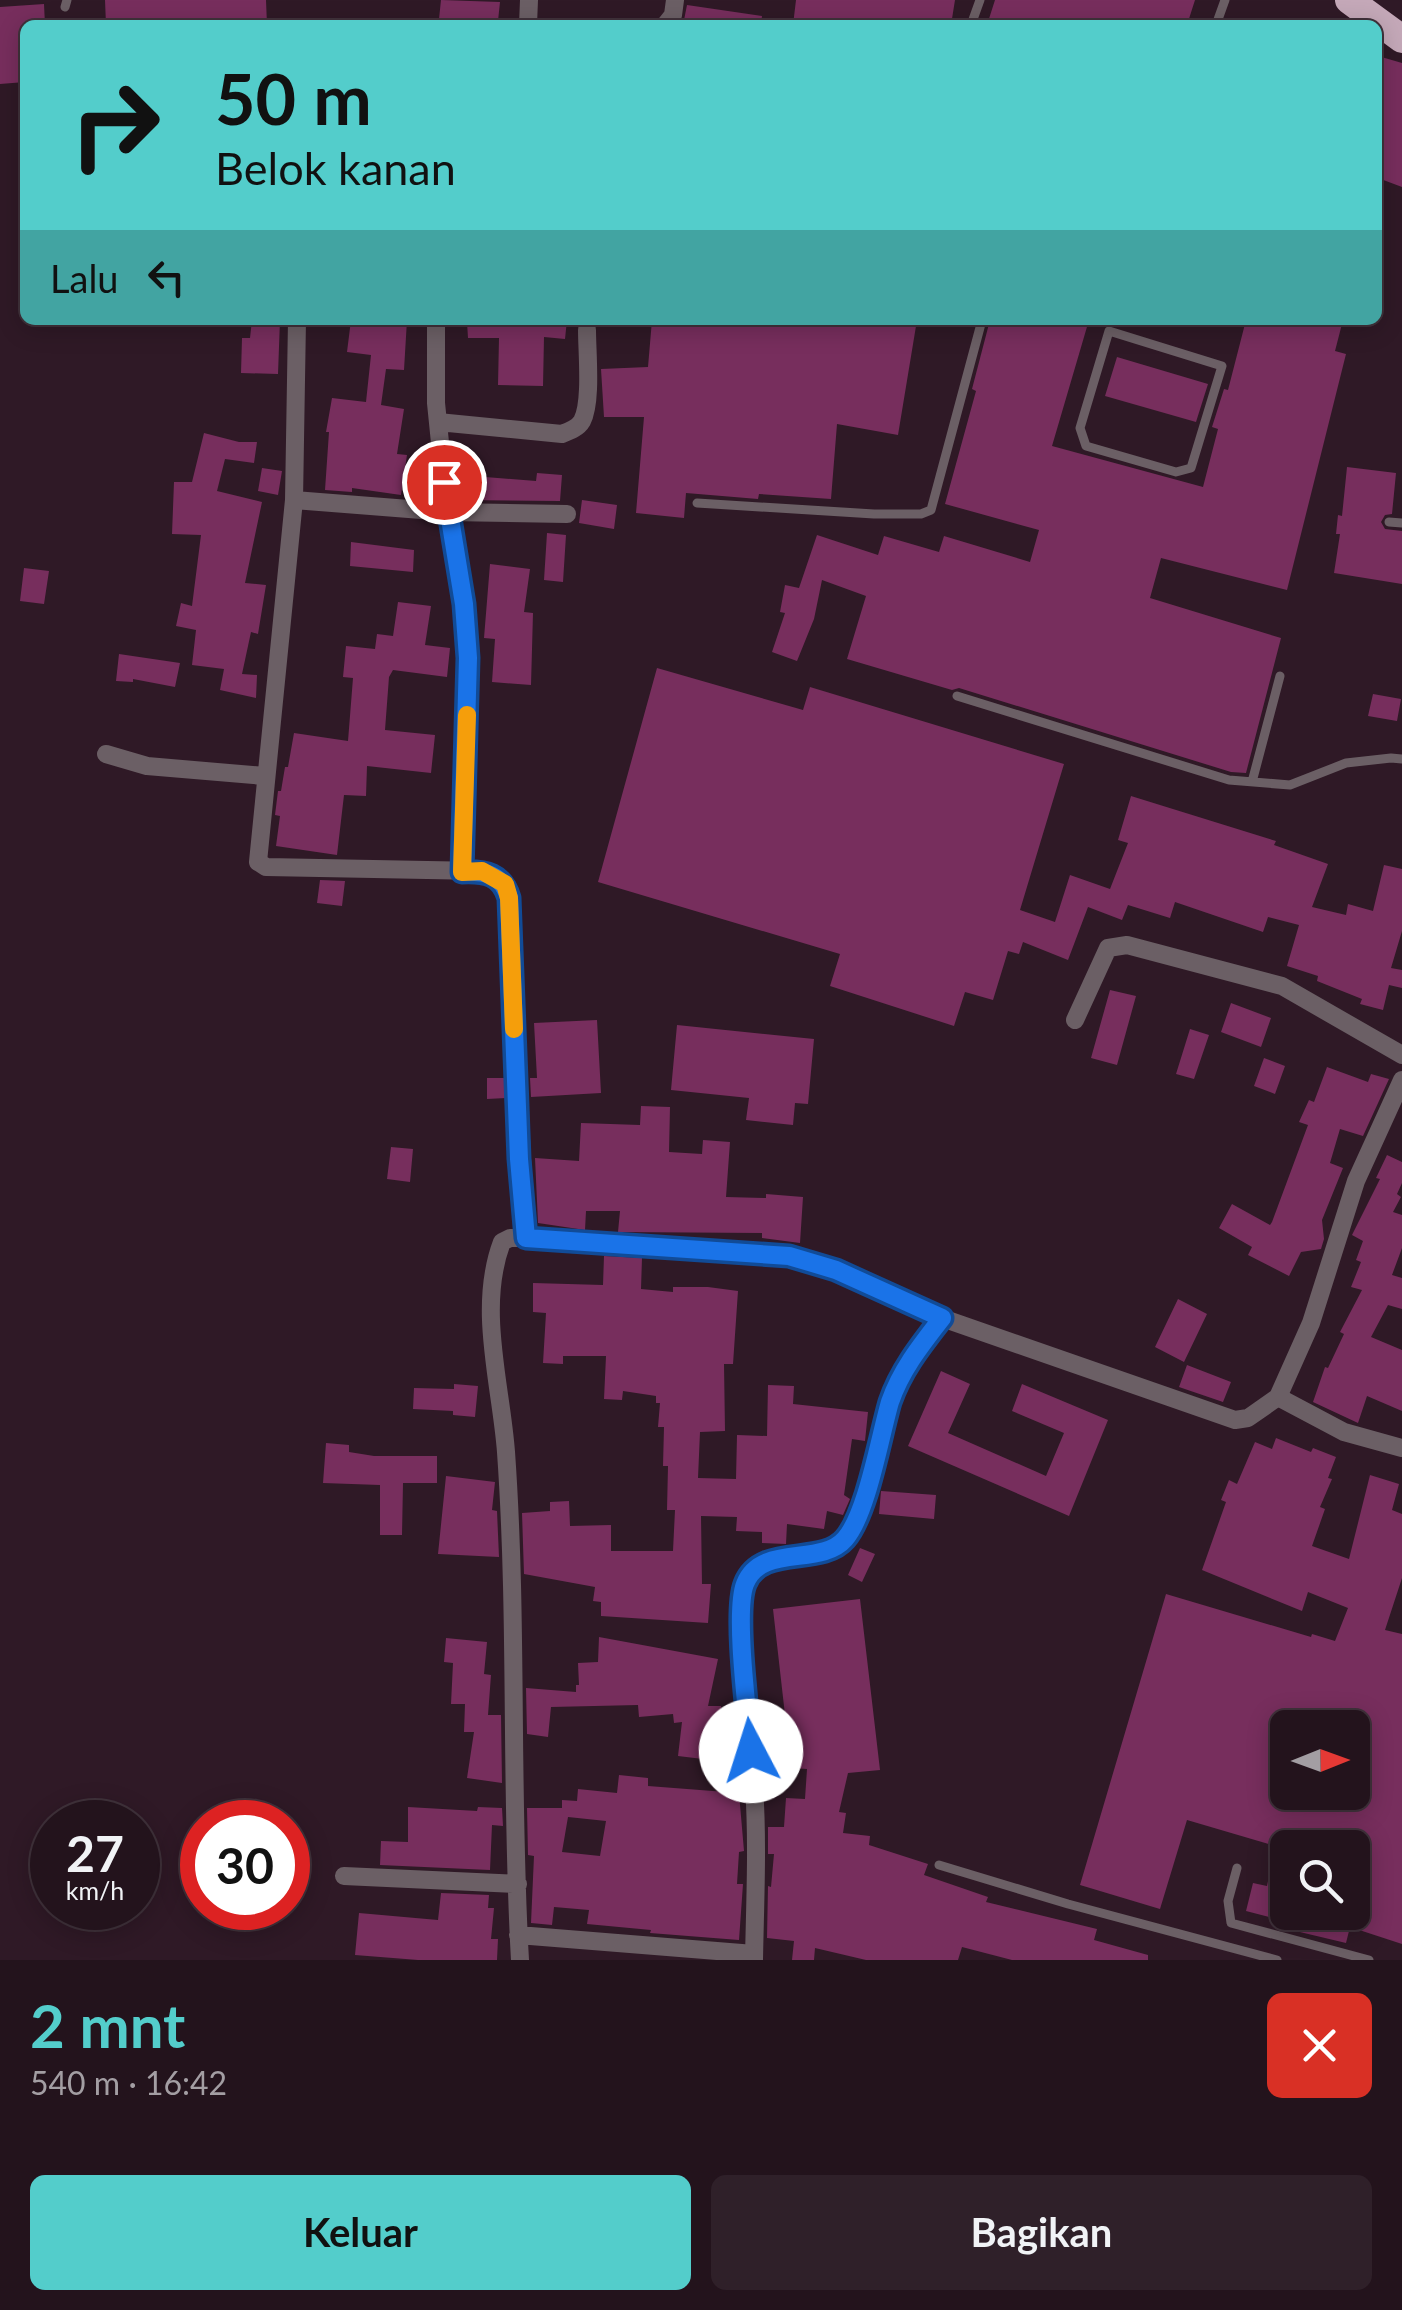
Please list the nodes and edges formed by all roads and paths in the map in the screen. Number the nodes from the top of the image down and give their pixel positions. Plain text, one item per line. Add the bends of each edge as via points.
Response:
1 (1349, 0) edge
2 (1377, 20) edge
3 (297, 325) edge
4 (436, 325) edge
5 (981, 325) edge
6 (1110, 325) edge
7 (587, 330) dead end
8 (438, 422) junction
9 (294, 500) junction
10 (697, 504) dead end
11 (446, 512) junction
12 (567, 514) dead end
13 (1389, 522) dead end
14 (1402, 524) edge
15 (1280, 676) dead end
16 (958, 696) dead end
17 (106, 754) dead end
18 (1402, 759) edge
19 (264, 776) junction
20 (1252, 782) junction
21 (462, 872) junction
22 (1075, 1020) dead end
23 (1402, 1055) edge
24 (1402, 1080) edge
25 (526, 1238) junction
26 (942, 1318) junction
27 (1278, 1397) junction
28 (1402, 1448) edge
29 (939, 1865) dead end
30 (1237, 1868) dead end
31 (344, 1876) dead end
32 (518, 1884) junction
33 (518, 1935) junction
34 (754, 1957) edge
35 (520, 1960) edge
36 (1277, 1960) edge
37 (1369, 1960) edge

1 - 2 highway
3 - 9 street
4 - 8 street
5 - 10 lane via 931,510 874,514
6 - 6 lane via 1081,440 1176,472 1190,468 1222,366
7 - 8 street via 586,406 582,423 571,431
8 - 11 street
9 - 11 street
9 - 19 street
11 - 12 street
11 - 21 street via 468,658
13 - 14 lane
15 - 20 lane
16 - 20 lane
17 - 19 street via 147,766
18 - 20 lane via 1346,763 1290,785
19 - 21 street via 261,866
21 - 25 street via 493,875 509,898
22 - 23 street via 1108,948 1127,945 1282,986
24 - 27 street via 1356,1182 1311,1323
25 - 26 street via 789,1256
25 - 32 street via 502,1242 494,1262 492,1310 506,1452
26 - 27 street via 1236,1420
26 - 34 street via 909,1360 892,1398 858,1516 845,1539 834,1548 762,1564 746,1581
27 - 28 street via 1344,1432
29 - 36 lane
30 - 37 lane via 1228,1902 1231,1922
31 - 32 street
32 - 33 street
33 - 34 street
33 - 35 street

